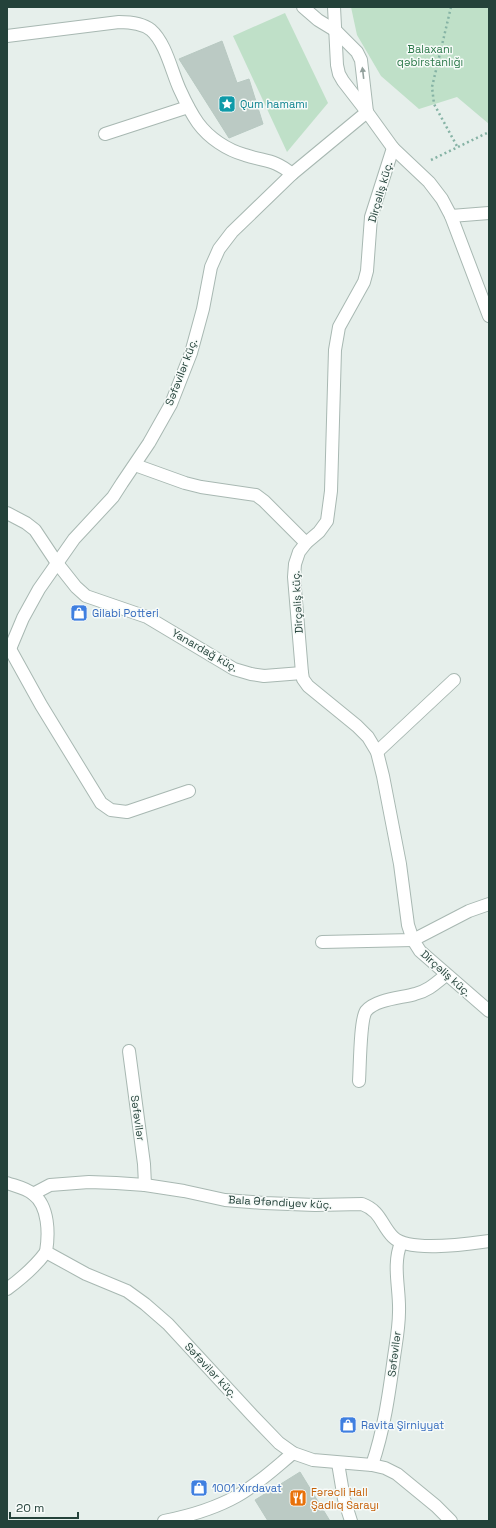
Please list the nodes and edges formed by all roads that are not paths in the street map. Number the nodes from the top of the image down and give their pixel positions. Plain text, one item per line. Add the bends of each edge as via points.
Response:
1 (303, 7) edge
2 (334, 7) edge
3 (336, 31) junction
4 (7, 36) edge
5 (188, 107) junction
6 (367, 112) junction
7 (105, 134) dead end
8 (393, 148) junction
9 (292, 174) junction
10 (489, 213) edge
11 (451, 216) junction
12 (489, 316) edge
13 (134, 465) junction
14 (7, 513) edge
15 (306, 543) junction
16 (57, 563) junction
17 (8, 651) edge
18 (302, 673) junction
19 (454, 680) dead end
20 (376, 752) junction
21 (189, 791) dead end
22 (489, 904) edge
23 (413, 940) junction
24 (322, 942) dead end
25 (446, 975) junction
26 (489, 1011) edge
27 (129, 1051) dead end
28 (359, 1081) dead end
29 (7, 1183) edge
30 (145, 1185) junction
31 (33, 1194) junction
32 (489, 1241) edge
33 (401, 1243) junction
34 (46, 1252) junction
35 (7, 1289) edge
36 (293, 1453) junction
37 (338, 1463) junction
38 (372, 1465) junction
39 (164, 1521) edge
40 (351, 1521) edge
41 (451, 1521) edge

1 - 3 street
2 - 3 street
3 - 6 street via 339,74
6 -> 3 street via 361,60 357,52
4 - 5 street via 135,22 150,29 158,38
5 - 7 street
5 - 9 street via 198,123 221,145 245,156 277,163
6 - 8 street
6 - 9 street, Səfəvilər küç.
8 - 11 street via 429,182
8 - 15 street, Dirçəliş küç. via 371,217 364,282 338,326 328,521
9 - 13 street, Səfəvilər küç. via 218,249 182,377 171,404
10 - 11 street
11 - 12 street
13 - 15 street via 201,487 256,495
13 - 16 street, Səfəvilər küç. via 113,497 74,539
14 - 16 street, Yanardağ küç. via 18,517 35,530
15 - 18 street, Dirçəliş küç. via 299,552 295,564
16 - 17 street, Səfəvilər küç. via 30,603
16 - 18 street, Yanardağ küç. via 86,596 147,617 234,668 264,676
17 - 21 street via 101,803 110,810 127,812
18 - 20 street, Dirçəliş küç. via 308,686 357,726 368,737
19 - 20 street
20 - 23 street, Dirçəliş küç. via 383,776 400,864 408,925
22 - 23 street via 468,911
23 - 24 street
23 - 25 street, Dirçəliş küç. via 420,951
25 - 26 street, Dirçəliş küç.
25 - 28 street via 428,989 379,1002 366,1011 362,1023
27 - 30 street, Səfəvilər
29 - 31 street
30 - 31 street, Bala Əfəndiyev küç. via 103,1182 60,1184 50,1185
30 - 33 street, Bala Əfəndiyev küç. via 225,1200 316,1205 362,1204 375,1211 392,1236
31 - 34 street via 44,1212 48,1240
32 - 33 street via 430,1246
33 - 38 street, Səfəvilər via 397,1268 399,1312 389,1398
34 - 35 street via 25,1276
34 - 36 street, Səfəvilər küç. via 86,1274 127,1291 145,1304 168,1324 257,1421
36 - 37 street, Səfəvilər küç. via 313,1460
36 - 39 street via 237,1496 208,1510
37 - 38 street, Səfəvilər küç.
37 - 40 street via 344,1499
38 - 41 street, Səfəvilər küç. via 397,1474

